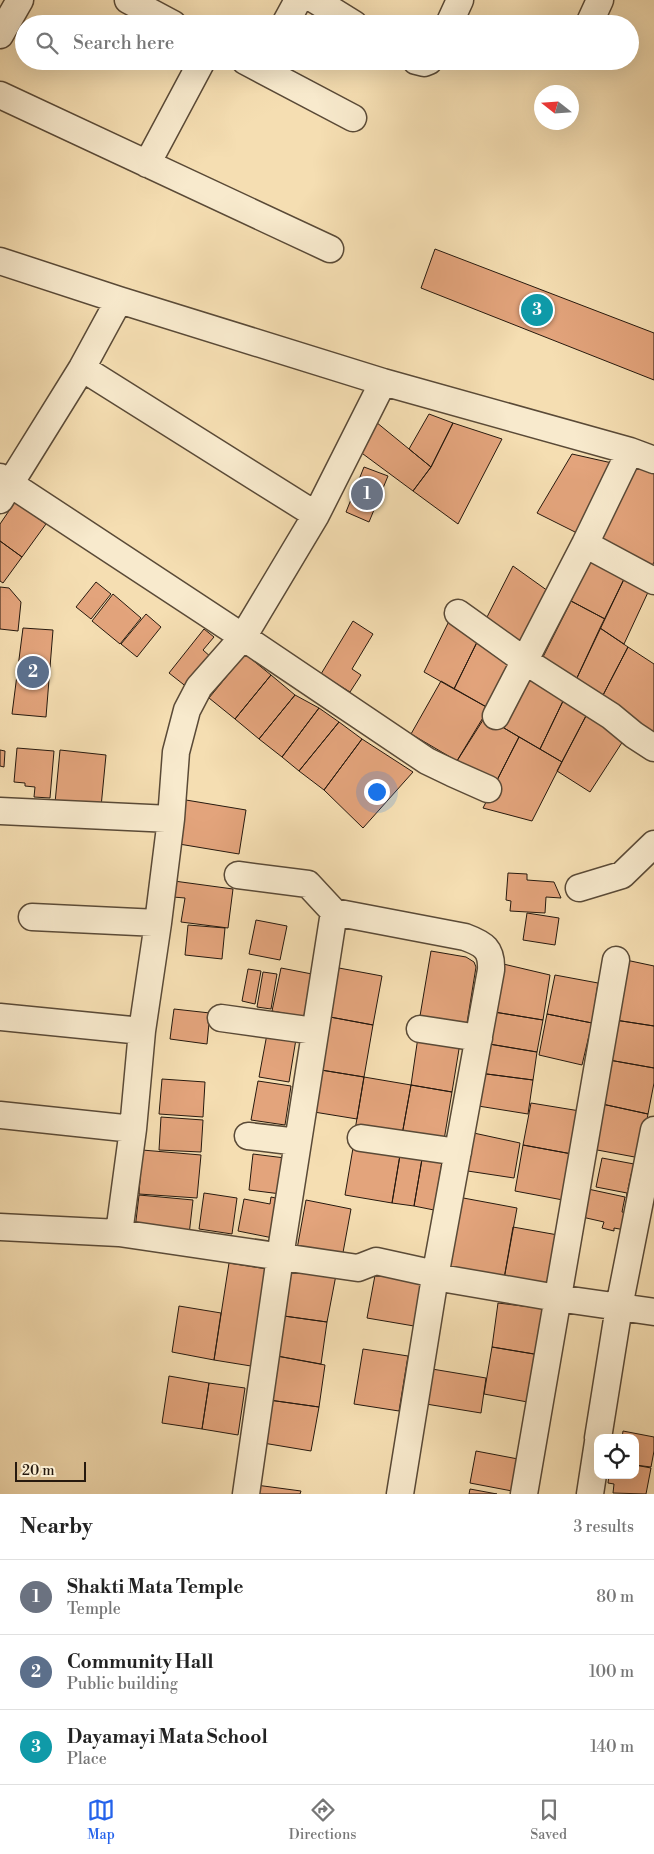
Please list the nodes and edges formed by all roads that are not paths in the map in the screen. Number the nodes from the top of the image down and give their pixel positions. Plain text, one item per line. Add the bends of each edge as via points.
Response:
1 (20, 0) edge
2 (128, 0) edge
3 (298, 0) edge
4 (315, 0) edge
5 (460, 0) edge
6 (600, 0) edge
7 (156, 15) edge
8 (290, 15) edge
9 (339, 15) edge
10 (453, 15) edge
11 (593, 15) edge
12 (0, 34) edge
13 (197, 70) edge
14 (269, 70) edge
15 (0, 95) edge
16 (353, 118) dead end
17 (147, 164) junction
18 (330, 249) dead end
19 (0, 261) edge
20 (119, 300) junction
21 (82, 368) junction
22 (383, 382) junction
23 (630, 451) junction
24 (654, 460) edge
25 (3, 487) edge
26 (316, 515) junction
27 (585, 544) junction
28 (654, 581) edge
29 (458, 613) dead end
30 (243, 636) junction
31 (525, 661) junction
32 (496, 716) dead end
33 (654, 748) edge
34 (488, 789) dead end
35 (0, 811) edge
36 (171, 819) junction
37 (654, 844) edge
38 (238, 875) dead end
39 (579, 888) dead end
40 (334, 912) junction
41 (32, 917) dead end
42 (158, 924) junction
43 (616, 960) dead end
44 (0, 1017) edge
45 (221, 1018) dead end
46 (420, 1029) dead end
47 (315, 1030) junction
48 (142, 1031) junction
49 (478, 1038) junction
50 (0, 1115) edge
51 (133, 1129) junction
52 (654, 1130) edge
53 (248, 1136) dead end
54 (361, 1138) dead end
55 (298, 1142) junction
56 (458, 1152) junction
57 (0, 1227) edge
58 (119, 1233) junction
59 (280, 1257) junction
60 (435, 1277) junction
61 (557, 1298) junction
62 (619, 1307) junction
63 (654, 1312) edge
64 (599, 1434) edge
65 (594, 1468) edge
66 (246, 1494) edge
67 (400, 1494) edge
68 (524, 1494) edge
69 (590, 1494) edge

1 - 12 street
2 - 7 street
3 - 8 street
4 - 9 street
5 - 10 street
6 - 11 street
13 - 17 street
14 - 16 street
15 - 17 street
17 - 18 street
19 - 20 street
20 - 21 street
20 - 22 street
21 - 25 street
21 - 26 street
22 - 23 street
22 - 26 street
23 - 24 street
23 - 27 street
25 - 30 street
26 - 30 street
27 - 28 street
27 - 31 street
29 - 31 street
30 - 34 street via 427,761
30 - 36 street via 199,687 187,710 176,752
31 - 32 street
31 - 33 street
35 - 36 street
36 - 42 street
37 - 39 street via 622,874
38 - 40 street via 308,884
40 - 47 street
40 - 49 street via 465,936 483,944 491,959 491,970
41 - 42 street
42 - 48 street
43 - 61 street
44 - 48 street
45 - 47 street
46 - 49 street
47 - 55 street
48 - 51 street
49 - 56 street
50 - 51 street
51 - 58 street
52 - 62 street
53 - 55 street
54 - 56 street
55 - 59 street
56 - 60 street
57 - 58 street
58 - 59 street
59 - 60 street via 358,1268 376,1261
59 - 66 street
60 - 61 street
60 - 67 street
61 - 62 street
61 - 68 street
62 - 63 street
62 - 64 street
65 - 69 street

